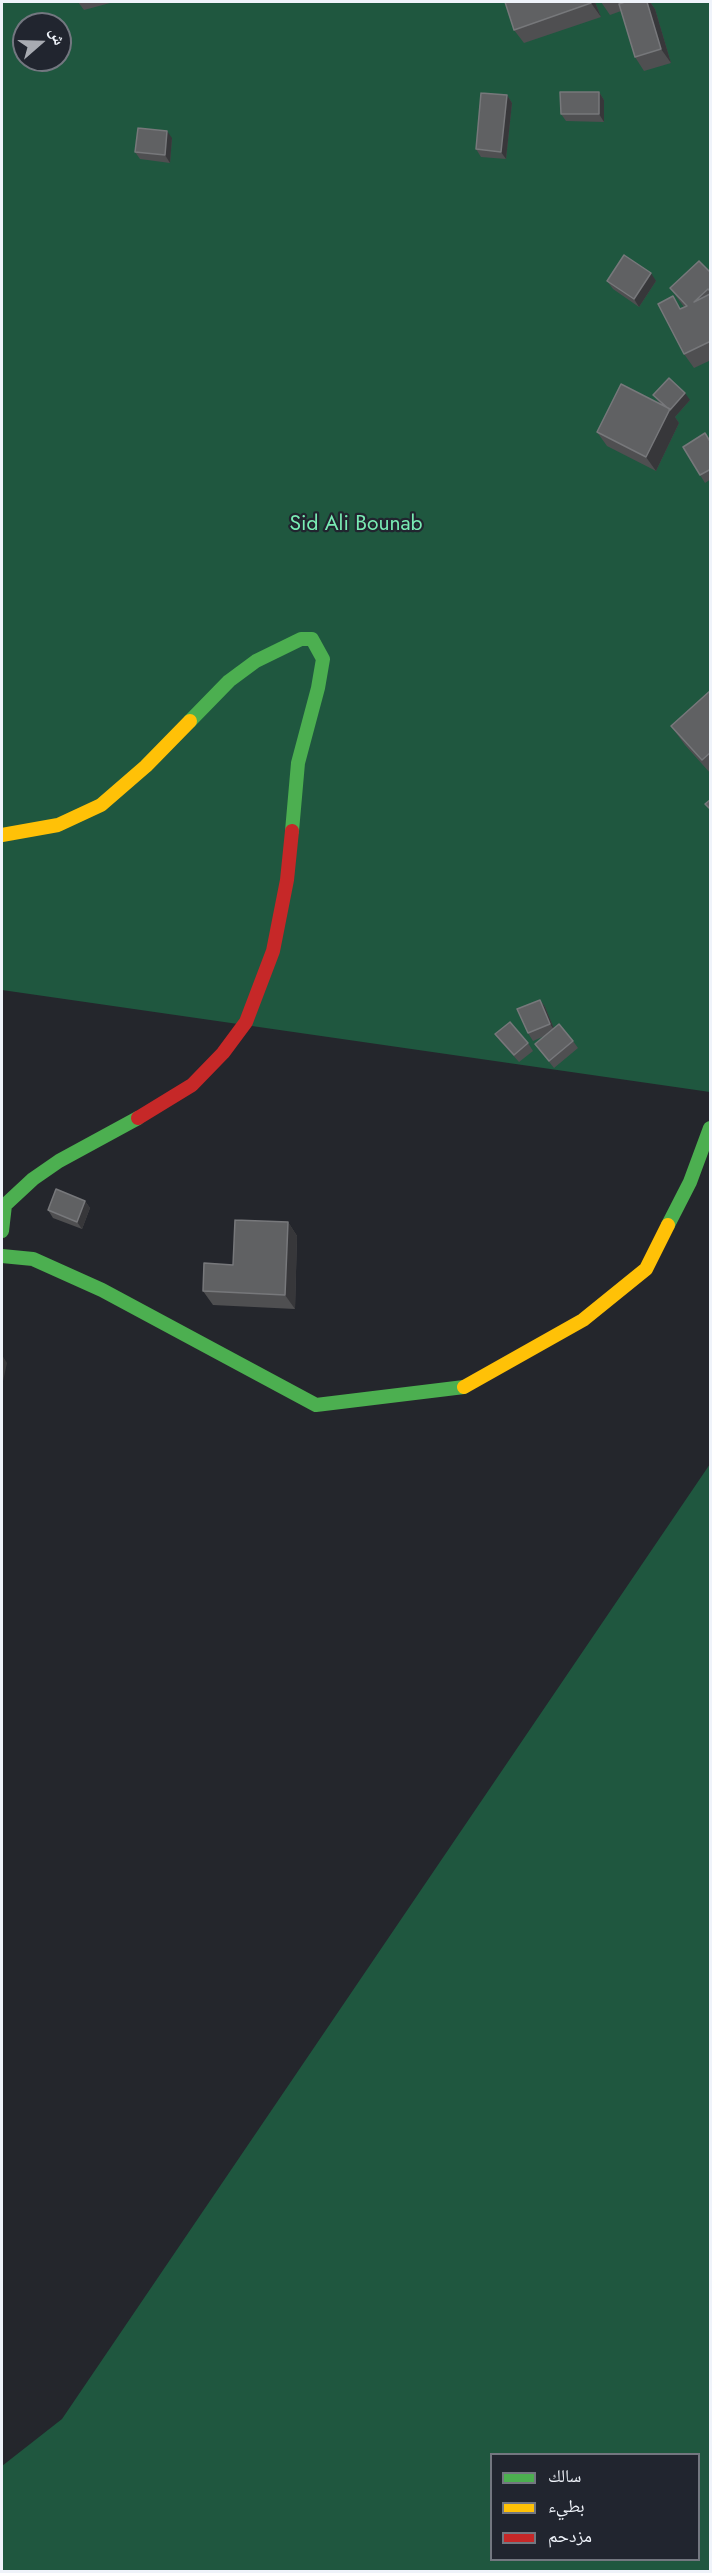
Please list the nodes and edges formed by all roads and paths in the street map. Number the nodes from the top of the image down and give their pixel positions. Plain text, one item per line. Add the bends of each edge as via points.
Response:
1 (2, 835) edge
2 (711, 1128) edge
3 (2, 1231) edge
4 (2, 1256) edge

1 - 3 street via 58,825 100,805 146,766 229,681 256,661 301,639 312,639 318,647 322,659 298,763 287,880 273,951 246,1022 192,1085 33,1179 5,1205
2 - 4 street via 690,1182 646,1269 583,1320 467,1387 316,1405 102,1290 33,1259

